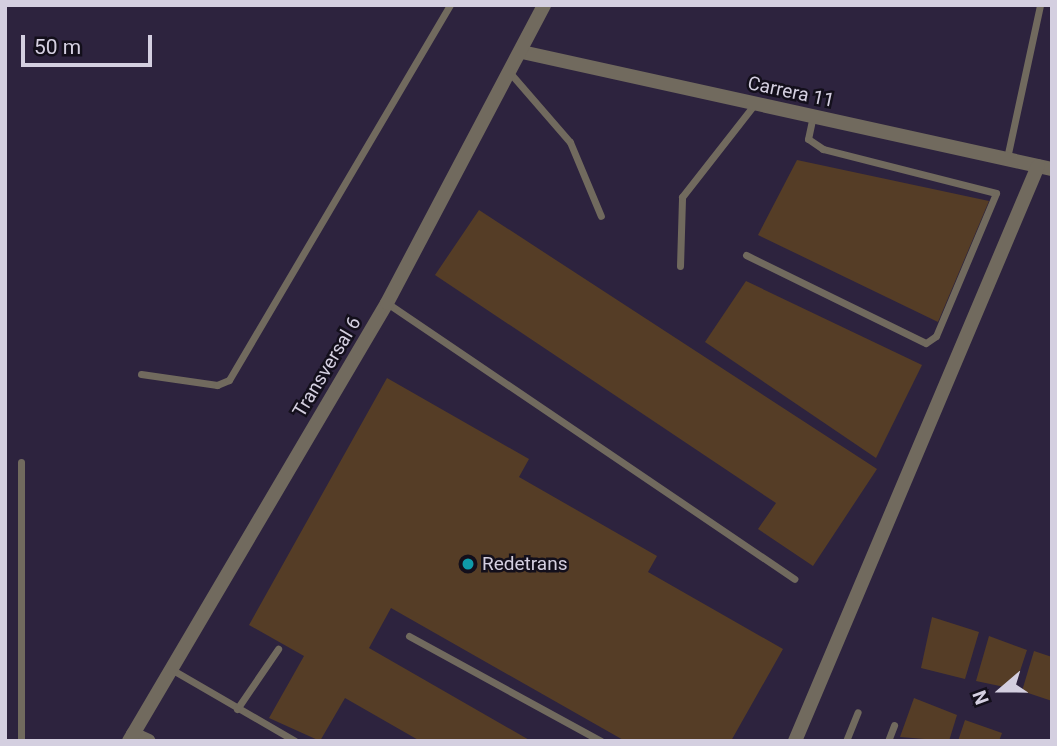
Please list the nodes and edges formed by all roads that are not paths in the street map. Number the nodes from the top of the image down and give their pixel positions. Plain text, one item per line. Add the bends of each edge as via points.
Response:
1 (450, 5) edge
2 (544, 5) edge
3 (1040, 5) edge
4 (522, 52) junction
5 (511, 74) junction
6 (754, 105) junction
7 (813, 116) junction
8 (1007, 158) junction
9 (1045, 168) edge
10 (601, 216) dead end
11 (746, 255) dead end
12 (680, 266) dead end
13 (387, 303) junction
14 (141, 374) dead end
15 (21, 462) dead end
16 (794, 579) dead end
17 (410, 636) dead end
18 (278, 649) dead end
19 (171, 669) junction
20 (237, 709) junction
21 (858, 712) dead end
22 (894, 725) dead end
23 (131, 738) edge
24 (21, 741) edge
25 (149, 741) edge
26 (295, 741) edge
27 (601, 741) edge
28 (795, 741) edge
29 (846, 741) edge
30 (888, 741) edge

1 - 14 lane via 229,380 216,385
2 - 4 street, Transversal 6
3 - 8 lane
4 - 5 street, Transversal 6
4 - 6 street, Carrera 11
5 - 10 lane via 570,142
5 - 13 street, Transversal 6
6 - 7 street, Carrera 11
6 - 12 lane via 682,197
7 - 8 street, Carrera 11
7 - 11 lane via 808,139 823,149 996,194 936,336 926,343
8 - 9 street, Carrera 11
9 - 28 street
13 - 16 lane
13 - 19 street, Transversal 6
15 - 24 lane
17 - 27 lane
18 - 20 lane
19 - 20 lane
19 - 23 street, Transversal 6
20 - 26 lane
21 - 29 lane
22 - 30 lane
23 - 25 street

